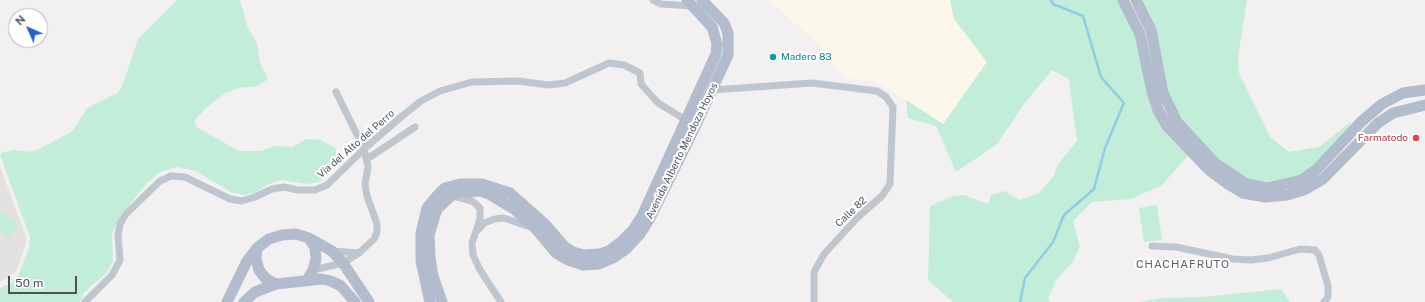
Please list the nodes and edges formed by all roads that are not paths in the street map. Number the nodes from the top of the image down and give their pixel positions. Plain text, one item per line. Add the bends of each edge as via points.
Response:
1 (653, 0) edge
2 (702, 0) edge
3 (1123, 0) edge
4 (1136, 0) edge
5 (690, 3) edge
6 (712, 90) junction
7 (1425, 90) edge
8 (336, 92) dead end
9 (1425, 105) edge
10 (686, 120) junction
11 (415, 127) dead end
12 (364, 149) junction
13 (367, 159) junction
14 (452, 195) junction
15 (535, 228) junction
16 (475, 233) junction
17 (309, 238) junction
18 (1152, 246) dead end
19 (257, 248) junction
20 (332, 251) junction
21 (359, 253) junction
22 (343, 263) junction
23 (310, 275) junction
24 (276, 284) junction
25 (85, 302) edge
26 (227, 302) edge
27 (244, 302) edge
28 (355, 302) edge
29 (369, 302) edge
30 (430, 302) edge
31 (442, 302) edge
32 (501, 302) edge
33 (814, 302) edge
34 (1324, 302) edge

1 - 5 street via 661,4
2 - 6 main road, Avenida Alberto Mendoza Hoyos via 719,16 728,33 728,55
3 - 9 main road via 1140,34 1152,92 1167,126 1209,170 1243,193 1265,197 1304,190 1322,179 1378,123 1393,113
4 - 7 main road via 1152,30 1163,93 1177,122 1215,163 1245,183 1267,188 1302,180 1317,169 1361,122 1382,104 1403,94
5 - 10 main road, Avenida Alberto Mendoza Hoyos via 712,27 717,44 716,54
6 - 15 main road, Avenida Alberto Mendoza Hoyos via 650,218 626,249 599,264 583,265 556,253
6 - 33 street, Calle 82 via 812,83 877,91 886,97 893,107 890,184 882,196 858,217 824,254 814,272
8 - 12 street
10 - 12 street, Vía del Alto del Perro via 658,103 641,84 640,73 624,65 609,63 565,83 549,85 518,81 472,82 440,91 421,101
10 - 30 main road, Avenida Alberto Mendoza Hoyos via 642,216 633,230 609,251 599,254 584,255 564,246 529,208 510,193 482,184 460,184 445,188 427,208 421,233 421,261
11 - 13 street
12 - 13 street
12 - 25 street, Vía del Alto del Perro via 327,185 315,190 284,187 242,201 230,199 185,177 171,176 160,181 126,214 120,224 118,236 120,260 112,275
13 - 21 street via 365,184 377,232 374,239
14 - 15 main road, Avenida Alberto Mendoza Hoyos via 481,191 489,194 514,209
14 - 16 street via 472,201 480,208 480,219
14 - 31 main road via 437,209 429,235 433,276
15 - 16 street via 504,218 484,224
16 - 32 street via 472,243 473,255
17 - 19 main road via 296,234 282,235 269,239
17 - 20 main road
17 - 23 main road via 315,248 316,259
18 - 34 street via 1176,247 1251,260 1268,258 1300,248 1315,250 1328,286 1328,297
19 - 24 main road via 259,270
19 - 26 main road via 247,261
20 - 21 street
20 - 22 main road
21 - 22 street
22 - 23 street
22 - 29 main road
23 - 24 main road
23 - 28 main road via 341,286
24 - 27 main road via 255,292

